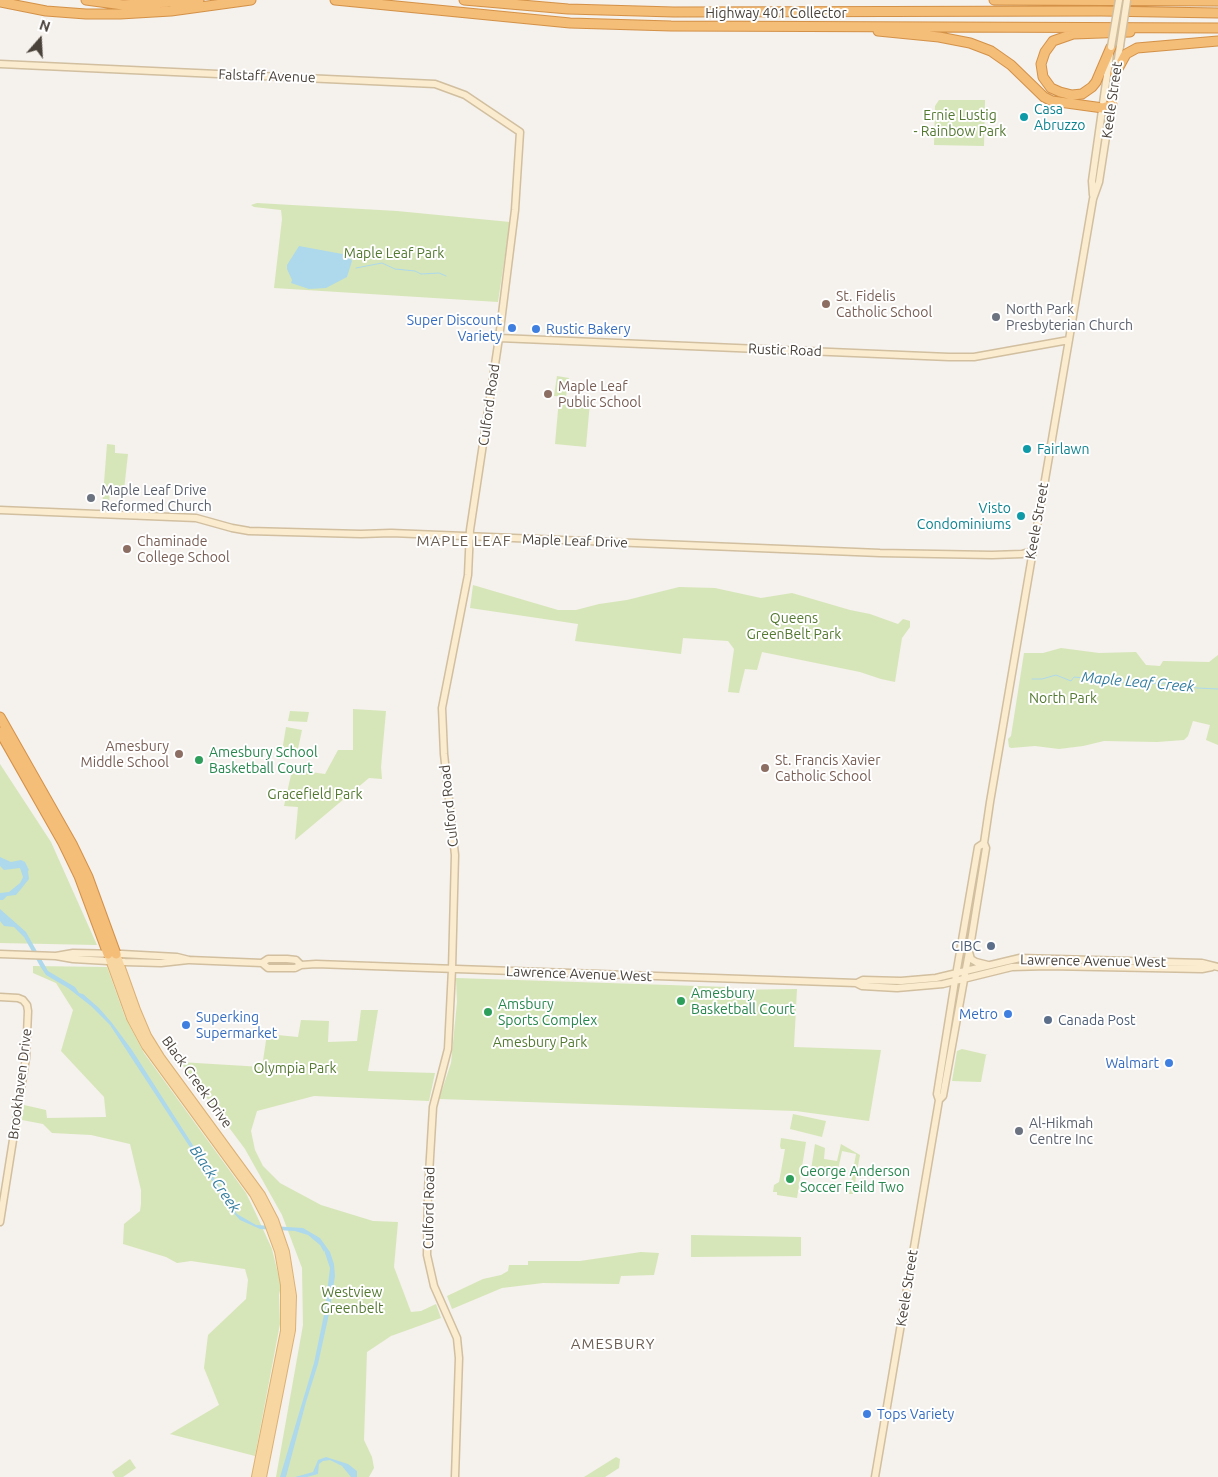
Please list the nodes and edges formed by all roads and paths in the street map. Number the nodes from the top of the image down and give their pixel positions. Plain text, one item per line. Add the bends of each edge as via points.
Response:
1 (86, 0) edge
2 (199, 0) edge
3 (251, 0) edge
4 (335, 0) edge
5 (464, 0) edge
6 (994, 0) edge
7 (1119, 0) edge
8 (1127, 0) edge
9 (1218, 1) edge
10 (0, 2) edge
11 (1218, 13) edge
12 (851, 27) junction
13 (1196, 28) junction
14 (1218, 28) edge
15 (1218, 41) edge
16 (1115, 47) junction
17 (0, 64) edge
18 (1115, 74) junction
19 (1107, 107) junction
20 (520, 132) joint
21 (499, 338) junction
22 (1069, 340) junction
23 (0, 510) edge
24 (470, 536) junction
25 (1032, 552) junction
26 (0, 717) edge
27 (0, 732) edge
28 (984, 843) junction
29 (969, 951) junction
30 (0, 954) edge
31 (113, 957) junction
32 (1044, 958) junction
33 (989, 965) junction
34 (1047, 966) junction
35 (1215, 967) edge
36 (452, 969) junction
37 (957, 974) junction
38 (965, 976) junction
39 (955, 981) junction
40 (857, 983) junction
41 (943, 984) junction
42 (0, 997) edge
43 (953, 999) junction
44 (949, 1044) junction
45 (0, 1222) edge
46 (277, 1235) junction
47 (256, 1477) edge
48 (262, 1477) edge
49 (456, 1477) edge
50 (875, 1477) edge

1 - 2 highway via 123,5
3 - 10 highway via 120,14 46,11
4 - 12 highway, Highway 401 Collector via 570,23
5 - 11 highway via 568,9 674,12
6 - 9 highway
7 - 16 street, Keele Street, bridge
8 - 16 street, Keele Street, bridge
12 - 13 highway, Highway 401 Collector
12 - 19 highway via 970,42 991,50 1052,101
13 - 14 highway, Highway 401 Collector
13 - 16 highway via 1064,36 1053,41 1045,52 1041,64 1044,77 1051,88 1072,95 1082,94 1096,82
15 - 18 highway via 1137,48 1126,54
16 - 18 street, Keele Street
16 - 19 street, Keele Street
17 - 20 street, Falstaff Avenue via 435,84 465,95
18 - 19 street, Keele Street
19 - 22 street, Keele Street via 1092,181 1093,199
20 - 21 street, Culford Road via 517,192
21 - 22 street, Rustic Road via 950,358 974,357
21 - 24 street, Culford Road
22 - 25 street, Keele Street
23 - 24 street, Maple Leaf Drive via 196,518 249,531
24 - 25 street, Maple Leaf Drive via 880,553 997,555
24 - 36 street, Culford Road via 467,582 442,708 455,855
25 - 28 street, Keele Street
26 - 31 highway, Black Creek Drive via 88,877
27 - 31 highway, Black Creek Drive via 63,843
28 - 29 street, Keele Street via 986,848
28 - 37 street, Keele Street via 978,848
29 - 33 street via 971,959
29 - 38 street, Keele Street
30 - 31 street, Lawrence Avenue West via 56,956 73,953
31 - 36 street, Lawrence Avenue West via 177,957 262,963 268,968 301,965
31 - 46 main road, Black Creek Drive via 147,1036 253,1183
32 - 33 street, Lawrence Avenue West via 1020,958
32 - 34 street
32 - 35 street, Lawrence Avenue West via 1202,963
33 - 38 street, Lawrence Avenue West
34 - 35 street, Lawrence Avenue West
34 - 38 street, Lawrence Avenue West via 1012,967
36 - 40 street, Lawrence Avenue West
36 - 49 street, Culford Road via 448,1049 433,1107 428,1255 434,1286 458,1338
37 - 38 street, Lawrence Avenue West
37 - 39 street, Keele Street
37 - 40 street, Lawrence Avenue West
38 - 39 street, Lawrence Avenue West
38 - 44 street, Keele Street
39 - 41 street, Lawrence Avenue West
39 - 43 street, Keele Street
40 - 41 street, Lawrence Avenue West via 897,988
41 - 43 street via 951,990
42 - 45 street, Brookhaven Drive via 23,1000 28,1011 26,1058
43 - 44 street, Keele Street
44 - 50 street, Keele Street via 943,1096 939,1100
46 - 47 main road, Black Creek Drive via 285,1285 285,1331
46 - 48 main road, Black Creek Drive via 285,1252 290,1281 291,1330

